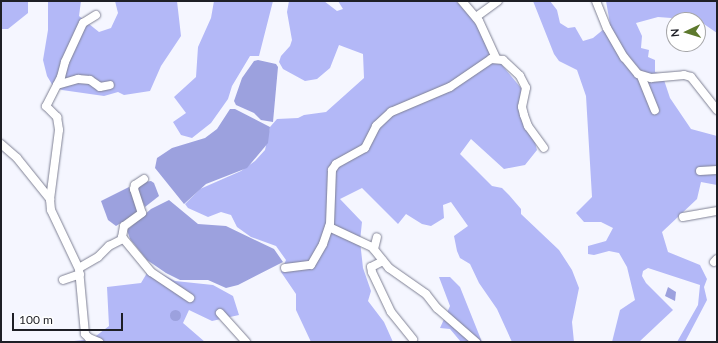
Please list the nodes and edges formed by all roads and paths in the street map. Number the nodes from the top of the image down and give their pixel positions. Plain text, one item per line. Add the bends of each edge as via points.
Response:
1 (462, 1) edge
2 (498, 1) edge
3 (596, 1) edge
4 (96, 15) dead end
5 (476, 17) junction
6 (496, 58) junction
7 (641, 76) junction
8 (58, 85) junction
9 (110, 85) dead end
10 (655, 110) dead end
11 (717, 110) edge
12 (1, 144) edge
13 (544, 148) dead end
14 (717, 170) edge
15 (700, 171) dead end
16 (144, 179) dead end
17 (50, 199) junction
18 (717, 210) edge
19 (683, 217) dead end
20 (329, 226) junction
21 (377, 237) dead end
22 (123, 238) junction
23 (374, 249) junction
24 (383, 260) junction
25 (285, 268) dead end
26 (79, 271) junction
27 (63, 280) dead end
28 (190, 298) dead end
29 (220, 313) dead end
30 (84, 339) edge
31 (413, 339) dead end
32 (98, 342) edge
33 (246, 342) edge
34 (476, 342) edge

1 - 5 street
2 - 5 street
3 - 7 street via 607,28 624,57
4 - 8 street via 83,23
5 - 6 street
6 - 13 street via 515,70 524,83 524,115 528,126
6 - 20 street via 429,98 390,112 376,126 364,148 336,164 332,170
7 - 10 street
7 - 11 street via 691,77
8 - 9 street via 78,79 90,80 100,87
8 - 17 street via 46,106 57,117 59,130
12 - 17 street via 17,158
14 - 15 street
16 - 22 street via 135,185 134,189 142,213 124,226
17 - 26 street via 55,222
18 - 19 street
20 - 23 street
20 - 25 street via 323,244 311,265
21 - 23 street
22 - 26 street
22 - 28 street via 151,272
23 - 24 street
24 - 31 street via 371,267 372,272 391,312
24 - 34 street via 426,294 437,308
26 - 27 street
26 - 30 street
29 - 33 street
30 - 32 street

